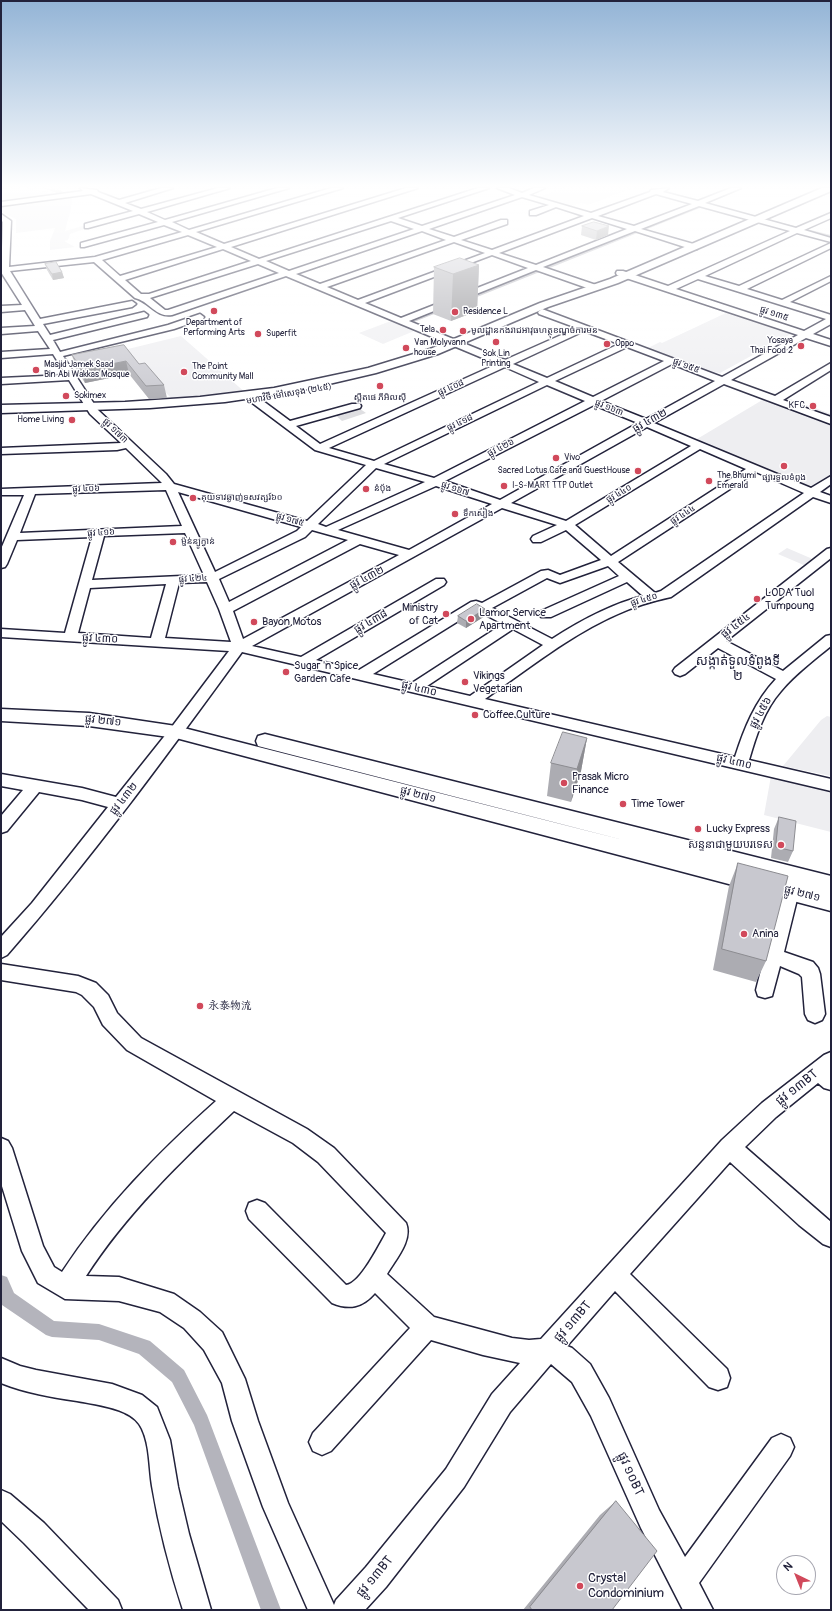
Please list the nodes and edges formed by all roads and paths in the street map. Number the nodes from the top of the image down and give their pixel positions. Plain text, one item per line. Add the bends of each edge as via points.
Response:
1 (61, 263) edge
2 (101, 263) edge
3 (171, 263) edge
4 (254, 263) edge
5 (261, 263) edge
6 (320, 263) edge
7 (387, 263) edge
8 (465, 263) edge
9 (523, 263) edge
10 (555, 263) edge
11 (649, 263) edge
12 (726, 263) edge
13 (793, 263) edge
14 (540, 269) junction
15 (3, 270) edge
16 (287, 274) junction
17 (623, 274) junction
18 (698, 276) junction
19 (831, 278) edge
20 (119, 279) junction
21 (595, 286) junction
22 (15, 287) junction
23 (319, 287) junction
24 (5, 288) dead end
25 (669, 289) junction
26 (740, 289) junction
27 (143, 297) junction
28 (560, 301) junction
29 (357, 303) junction
30 (783, 303) junction
31 (132, 304) dead end
32 (28, 307) junction
33 (1, 309) edge
34 (542, 312) junction
35 (144, 315) dead end
36 (200, 317) dead end
37 (831, 319) edge
38 (400, 321) junction
39 (40, 325) junction
40 (584, 328) junction
41 (1, 331) edge
42 (806, 335) junction
43 (48, 338) junction
44 (831, 343) edge
45 (626, 344) junction
46 (457, 345) junction
47 (58, 353) junction
48 (1, 354) edge
49 (671, 361) junction
50 (504, 364) junction
51 (831, 366) edge
52 (72, 377) junction
53 (724, 380) junction
54 (1, 381) edge
55 (546, 382) junction
56 (253, 398) junction
57 (776, 400) junction
58 (591, 401) junction
59 (356, 406) dead end
60 (1, 409) edge
61 (92, 409) junction
62 (19, 411) junction
63 (1, 415) edge
64 (830, 419) edge
65 (646, 423) junction
66 (289, 425) junction
67 (128, 444) junction
68 (700, 446) junction
69 (318, 448) junction
70 (1, 451) edge
71 (375, 464) junction
72 (755, 468) junction
73 (831, 479) edge
74 (435, 482) junction
75 (170, 486) junction
76 (31, 491) junction
77 (1, 492) edge
78 (812, 492) junction
79 (831, 500) edge
80 (501, 504) junction
81 (311, 525) junction
82 (567, 525) junction
83 (190, 529) junction
84 (328, 530) junction
85 (99, 534) junction
86 (12, 537) junction
87 (360, 539) junction
88 (537, 539) dead end
89 (831, 552) edge
90 (410, 554) junction
91 (611, 561) junction
92 (1, 564) edge
93 (629, 576) junction
94 (212, 578) junction
95 (173, 581) junction
96 (440, 582) dead end
97 (85, 584) junction
98 (652, 597) junction
99 (479, 606) junction
100 (226, 609) junction
101 (546, 614) dead end
102 (512, 624) junction
103 (1, 633) edge
104 (70, 637) junction
105 (831, 639) edge
106 (157, 642) junction
107 (717, 642) junction
108 (553, 645) junction
109 (239, 647) junction
110 (303, 662) junction
111 (680, 671) dead end
112 (361, 675) junction
113 (785, 678) junction
114 (414, 688) junction
115 (472, 701) junction
116 (1, 704) edge
117 (1, 715) edge
118 (180, 726) junction
119 (740, 764) junction
120 (1, 780) edge
121 (831, 785) edge
122 (35, 786) junction
123 (120, 804) junction
124 (1, 827) edge
125 (792, 883) junction
126 (831, 885) edge
127 (831, 902) edge
128 (1, 950) edge
129 (774, 956) junction
130 (1, 972) edge
131 (765, 990) dead end
132 (815, 1014) dead end
133 (827, 1071) edge
134 (232, 1100) junction
135 (729, 1147) junction
136 (1, 1148) edge
137 (257, 1211) dead end
138 (831, 1236) edge
139 (614, 1274) junction
140 (373, 1276) junction
141 (65, 1287) junction
142 (427, 1327) junction
143 (548, 1350) junction
144 (1, 1370) edge
145 (718, 1378) dead end
146 (322, 1442) dead end
147 (781, 1447) dead end
148 (1, 1503) edge
149 (683, 1582) junction
150 (108, 1610) edge
151 (197, 1610) edge
152 (322, 1610) edge
153 (346, 1610) edge
154 (699, 1610) edge

1 - 15 street
2 - 20 street
3 - 20 street
4 - 27 street
5 - 16 street, ផ្លូវ ១៦៣
6 - 16 street
7 - 23 street
8 - 29 street
9 - 14 street
10 - 14 street
11 - 17 main road, មហាវិថី ម៉ៅសេទុង (២៤៥)
12 - 18 street
13 - 26 street
14 - 21 street
14 - 38 street
15 - 22 street, ផ្លូវ ១៧៣
16 - 23 street, ផ្លូវ ១៦៣
16 - 27 street via 169,313 162,312
17 - 21 main road, មហាវិថី ម៉ៅសេទុង (២៤៥)
17 - 25 street, ផ្លូវ ១៣៥
18 - 25 street
18 - 26 street
19 - 30 street
20 - 27 street via 138,296
21 - 28 main road, មហាវិថី ម៉ៅសេទុង (២៤៥)
22 - 24 street
22 - 32 street, ផ្លូវ ១៧៣
23 - 29 street, ផ្លូវ ១៦៣
25 - 42 street, ផ្លូវ ១៣៥
26 - 30 street
28 - 34 main road, មហាវិថី ម៉ៅសេទុង (២៤៥)
28 - 46 main road, មហាវិថី ម៉ៅសេទុង (២៤៥) via 544,305
29 - 38 street, ផ្លូវ ១៦៣
30 - 37 street
31 - 39 street
32 - 33 street
32 - 39 street, ផ្លូវ ១៧៣
34 - 40 street, ផ្លូវ ១៥៥
34 - 46 main road, មហាវិថី ម៉ៅសេទុង (២៤៥)
35 - 43 street
36 - 47 street via 171,327
37 - 42 street, ផ្លូវ ៤៣២
38 - 46 street, ផ្លូវ ១៦៣
39 - 41 street
39 - 43 street, ផ្លូវ ១៧៣
40 - 45 street, ផ្លូវ ១៥៥
40 - 50 street, ផ្លូវ ៤០៨
42 - 44 street, ផ្លូវ ១៣៥
42 - 53 street, ផ្លូវ ៤៣២
43 - 47 street, ផ្លូវ ១៧៣
45 - 49 street, ផ្លូវ ១៥៥
45 - 55 street, ផ្លូវ ៤១៨
46 - 50 street, ផ្លូវ ១៦៣
46 - 56 main road, មហាវិថី ម៉ៅសេទុង (២៤៥) via 333,387
47 - 48 street
47 - 52 street, ផ្លូវ ១៧៣
49 - 53 street, ផ្លូវ ១៥៥
49 - 58 street, ផ្លូវ ៤២៦
50 - 55 street, ផ្លូវ ១៦៣
50 - 69 street, ផ្លូវ ៤០៨
51 - 57 street
52 - 54 street
52 - 61 street, ផ្លូវ ១៧៣
53 - 57 street, ផ្លូវ ១៥៥
53 - 65 street, ផ្លូវ ៤៣២
55 - 58 street, ផ្លូវ ១៦៣
55 - 71 street, ផ្លូវ ៤១៨
56 - 61 main road, មហាវិថី ម៉ៅសេទុង (២៤៥) via 178,408
56 - 66 street, ផ្លូវ ១៦៧
57 - 64 street, ផ្លូវ ១៥៥
58 - 65 street, ផ្លូវ ១៦៣
58 - 74 street, ផ្លូវ ៤២៦
59 - 66 street
60 - 62 main road, មហាវិថី ម៉ៅសេទុង (២៤៥)
61 - 62 main road, មហាវិថី ម៉ៅសេទុង (២៤៥)
61 - 67 street, ផ្លូវ ១៧៣
62 - 63 main road, មហាវិថី ម៉ៅសេទុង (២៤៥)
65 - 68 street, ផ្លូវ ១៦៣
65 - 80 street, ផ្លូវ ៤៣២
66 - 69 street, ផ្លូវ ១៦៧
67 - 70 street via 117,447
67 - 75 street, ផ្លូវ ១៧៣
68 - 72 street, ផ្លូវ ១៦៣
68 - 82 street, ផ្លូវ ៤៤០
69 - 71 street, ផ្លូវ ១៦៧
71 - 74 street, ផ្លូវ ១៦៧
71 - 81 street, ផ្លូវ ៤១៨
72 - 78 street, ផ្លូវ ១៦៣
72 - 91 street, ផ្លូវ ៤៤៤
73 - 78 street, ផ្លូវ ៤៥០
74 - 80 street, ផ្លូវ ១៦៧
74 - 84 street, ផ្លូវ ៤២៦
75 - 76 street, ផ្លូវ ៤០៦
75 - 81 street, ផ្លូវ ១៧៥
75 - 83 street, ផ្លូវ ១៧៣
76 - 77 street, ផ្លូវ ៤០៦
76 - 86 street
78 - 79 street, ផ្លូវ ១៦៣
78 - 98 street, ផ្លូវ ៤៥០ via 666,594
80 - 82 street, ផ្លូវ ១៦៧
80 - 90 street, ផ្លូវ ៤៣២
81 - 84 street, ផ្លូវ ១៧៥
81 - 94 street, ផ្លូវ ៤២៤ via 301,534
82 - 88 street, ផ្លូវ ៤៤០
82 - 91 street, ផ្លូវ ១៦៧
83 - 85 street, ផ្លូវ ៤១៦
83 - 94 street, ផ្លូវ ១៧៣
84 - 87 street, ផ្លូវ ១៧៥
85 - 86 street, ផ្លូវ ៤១៦
85 - 97 street
86 - 92 street
87 - 90 street, ផ្លូវ ១៧៥
87 - 100 street
89 - 107 street, ផ្លូវ ៤៥៤
90 - 109 street, ផ្លូវ ៤៣២
91 - 93 street, ផ្លូវ ១៦៧
91 - 99 street, ផ្លូវ ៤៤៤ via 560,579 545,574
93 - 98 street, ផ្លូវ ១៦៧
93 - 101 street
94 - 95 street, ផ្លូវ ៤២៤
94 - 100 street, ផ្លូវ ១៧៣
95 - 97 street, ផ្លូវ ៤២៤
95 - 106 street
96 - 110 street, ផ្លូវ ៤៣៨
97 - 104 street
98 - 108 street, ផ្លូវ ៤៥០ via 619,608
99 - 102 street
99 - 112 street, ផ្លូវ ៤៤៤
100 - 109 street, ផ្លូវ ១៧៣
102 - 108 street
102 - 114 street
103 - 104 street, ផ្លូវ ៤៣០
104 - 106 street, ផ្លូវ ៤៣០
105 - 113 street, ផ្លូវ ៤៥៦
106 - 109 street, ផ្លូវ ៤៣០
107 - 111 street, ផ្លូវ ៤៥៤
107 - 113 street
108 - 115 street, ផ្លូវ ៤៥០
109 - 110 street, ផ្លូវ ៤៣០
109 - 118 street, ផ្លូវ ៤៣២
110 - 112 street, ផ្លូវ ៤៣០
112 - 114 street, ផ្លូវ ៤៣០
113 - 119 street, ផ្លូវ ៤៥៦ via 759,714
114 - 115 street, ផ្លូវ ៤៣០
115 - 119 street, ផ្លូវ ៤៣០
116 - 118 main road, ផ្លូវ ២៧១ via 90,707 140,713
117 - 118 main road, ផ្លូវ ២៧១
118 - 123 street, ផ្លូវ ៤៣២
118 - 125 main road, ផ្លូវ ២៧១
119 - 121 street, ផ្លូវ ៤៣០
120 - 122 street
122 - 123 street
122 - 124 street
123 - 128 street, ផ្លូវ ៤៣២ via 38,908
125 - 126 main road, ផ្លូវ ២៧១
125 - 127 main road, ផ្លូវ ២៧១
125 - 129 street
129 - 131 street
129 - 132 street via 806,968 811,974
130 - 134 street via 78,984 89,989 100,1001 110,1019 134,1044
133 - 135 street, ផ្លូវ ១៣BT via 769,1110
134 - 140 street via 300,1136 326,1155 392,1222 398,1231 396,1238
134 - 141 street via 177,1150 138,1191 103,1232
135 - 138 street
135 - 139 street, ផ្លូវ ១៣BT
136 - 141 street via 33,1251 46,1275
137 - 140 street via 340,1295 347,1298 354,1296 364,1290
139 - 143 street, ផ្លូវ ១៣BT
139 - 145 street
140 - 142 street
141 - 152 street via 119,1289 166,1302 192,1320 213,1341 233,1379 276,1507
142 - 143 street via 512,1350
142 - 146 street
143 - 149 street, ផ្លូវ ១០BT via 563,1357 581,1373 600,1407 650,1519
143 - 153 street, ផ្លូវ ១៣BT via 501,1403 455,1478 376,1577
144 - 151 street via 23,1379 125,1400 142,1408 153,1424 161,1452 163,1477 173,1526
147 - 149 street
148 - 150 street via 34,1533
149 - 154 street, ផ្លូវ ១០BT

